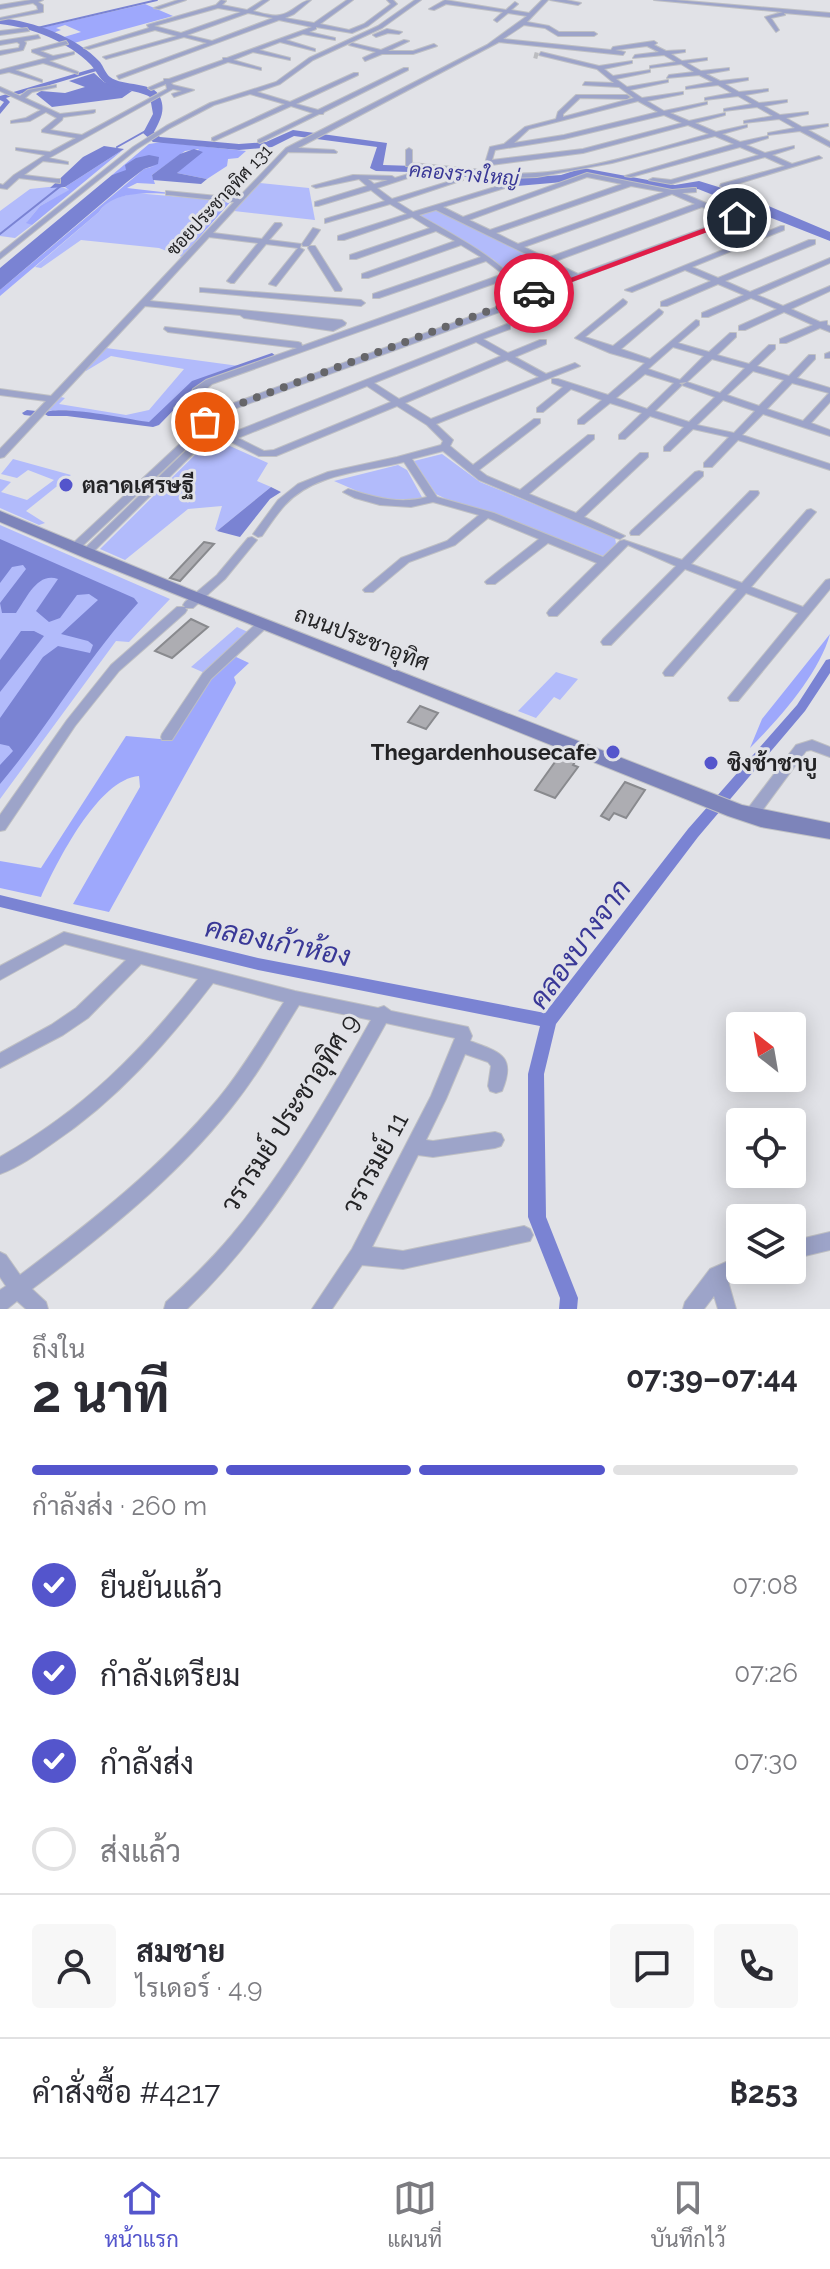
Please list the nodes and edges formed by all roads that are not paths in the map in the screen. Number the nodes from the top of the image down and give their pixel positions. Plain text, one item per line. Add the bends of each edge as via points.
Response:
1 (183, 0) edge
2 (224, 0) edge
3 (266, 0) edge
4 (308, 0) edge
5 (350, 0) edge
6 (390, 0) edge
7 (411, 0) edge
8 (475, 0) edge
9 (545, 0) edge
10 (553, 0) edge
11 (657, 0) edge
12 (36, 1) edge
13 (448, 1) edge
14 (500, 2) edge
15 (521, 2) edge
16 (580, 2) edge
17 (466, 5) junction
18 (218, 6) junction
19 (0, 7) edge
20 (157, 8) dead end
21 (489, 8) junction
22 (432, 9) dead end
23 (250, 11) junction
24 (509, 11) junction
25 (453, 12) dead end
26 (571, 12) dead end
27 (797, 12) junction
28 (830, 12) edge
29 (531, 15) junction
30 (476, 16) dead end
31 (282, 18) junction
32 (1, 19) edge
33 (497, 20) dead end
34 (355, 23) dead end
35 (523, 23) junction
36 (366, 25) junction
37 (314, 27) junction
38 (155, 28) junction
39 (27, 30) dead end
40 (776, 30) dead end
41 (1, 31) edge
42 (302, 32) junction
43 (399, 32) dead end
44 (594, 34) dead end
45 (181, 35) junction
46 (38, 37) dead end
47 (18, 40) junction
48 (278, 40) junction
49 (406, 41) dead end
50 (498, 41) junction
51 (659, 42) dead end
52 (0, 43) edge
53 (66, 43) dead end
54 (212, 43) junction
55 (337, 43) junction
56 (648, 44) junction
57 (352, 45) junction
58 (434, 46) dead end
59 (489, 46) junction
60 (87, 48) dead end
61 (251, 50) junction
62 (313, 50) dead end
63 (602, 50) junction
64 (683, 51) dead end
65 (382, 52) junction
66 (0, 53) edge
67 (72, 53) dead end
68 (623, 53) dead end
69 (665, 53) junction
70 (106, 57) dead end
71 (53, 58) junction
72 (225, 59) junction
73 (288, 59) dead end
74 (365, 59) dead end
75 (705, 59) dead end
76 (20, 61) dead end
77 (44, 61) junction
78 (682, 63) junction
79 (3, 68) edge
80 (599, 68) junction
81 (259, 69) dead end
82 (406, 69) dead end
83 (727, 69) dead end
84 (76, 73) dead end
85 (700, 73) junction
86 (356, 74) dead end
87 (119, 77) dead end
88 (612, 78) junction
89 (746, 79) dead end
90 (40, 81) dead end
91 (719, 83) junction
92 (169, 84) junction
93 (585, 84) dead end
94 (54, 86) dead end
95 (624, 87) junction
96 (0, 89) edge
97 (766, 90) dead end
98 (250, 92) junction
99 (162, 94) junction
100 (738, 94) junction
101 (174, 95) dead end
102 (262, 96) junction
103 (19, 98) junction
104 (638, 99) junction
105 (205, 101) junction
106 (785, 101) dead end
107 (213, 103) junction
108 (290, 105) junction
109 (758, 105) junction
110 (45, 110) junction
111 (93, 111) dead end
112 (662, 112) junction
113 (321, 113) junction
114 (806, 113) dead end
115 (59, 116) junction
116 (779, 117) junction
117 (559, 121) junction
118 (13, 122) dead end
119 (689, 123) junction
120 (826, 125) dead end
121 (167, 129) junction
122 (801, 129) junction
123 (715, 134) junction
124 (83, 137) junction
125 (214, 139) dead end
126 (260, 141) dead end
127 (828, 142) edge
128 (741, 144) junction
129 (811, 144) dead end
130 (506, 146) junction
131 (792, 147) dead end
132 (18, 149) dead end
133 (288, 149) junction
134 (409, 150) dead end
135 (334, 152) dead end
136 (449, 153) dead end
137 (52, 154) junction
138 (766, 155) junction
139 (819, 158) dead end
140 (42, 159) junction
141 (66, 163) dead end
142 (488, 163) junction
143 (792, 166) junction
144 (446, 167) junction
145 (584, 167) junction
146 (486, 172) junction
147 (415, 174) dead end
148 (16, 176) junction
149 (361, 177) junction
150 (400, 179) junction
151 (459, 180) dead end
152 (630, 180) junction
153 (57, 181) dead end
154 (505, 185) dead end
155 (316, 186) dead end
156 (724, 186) dead end
157 (1, 187) edge
158 (371, 188) junction
159 (693, 190) dead end
160 (672, 192) junction
161 (169, 193) dead end
162 (726, 199) dead end
163 (240, 200) junction
164 (392, 201) junction
165 (318, 204) dead end
166 (705, 205) junction
167 (437, 207) junction
168 (754, 212) dead end
169 (414, 214) junction
170 (737, 218) junction
171 (462, 220) junction
172 (328, 221) dead end
173 (278, 225) dead end
174 (437, 228) junction
175 (781, 228) dead end
176 (316, 230) dead end
177 (489, 233) junction
178 (208, 235) junction
179 (341, 238) dead end
180 (264, 242) junction
181 (461, 242) junction
182 (812, 242) dead end
183 (304, 247) junction
184 (517, 247) junction
185 (0, 257) edge
186 (353, 257) dead end
187 (486, 258) junction
188 (830, 260) edge
189 (547, 261) junction
190 (685, 267) junction
191 (509, 275) junction
192 (365, 276) dead end
193 (578, 277) junction
194 (231, 281) dead end
195 (718, 281) junction
196 (273, 284) dead end
197 (830, 288) edge
198 (338, 289) dead end
199 (203, 290) dead end
200 (629, 290) dead end
201 (750, 294) junction
202 (376, 296) dead end
203 (524, 296) junction
204 (291, 297) junction
205 (623, 302) dead end
206 (145, 303) junction
207 (361, 303) dead end
208 (785, 308) junction
209 (231, 313) junction
210 (705, 315) dead end
211 (280, 319) junction
212 (696, 323) dead end
213 (827, 325) edge
214 (507, 327) dead end
215 (742, 328) dead end
216 (168, 329) dead end
217 (213, 334) junction
218 (733, 335) dead end
219 (476, 339) junction
220 (266, 341) junction
221 (783, 341) dead end
222 (543, 342) dead end
223 (672, 344) junction
224 (298, 345) dead end
225 (772, 347) dead end
226 (613, 351) junction
227 (711, 356) junction
228 (508, 357) junction
229 (812, 357) dead end
230 (651, 362) junction
231 (575, 366) dead end
232 (751, 368) junction
233 (643, 371) junction
234 (550, 379) junction
235 (790, 379) junction
236 (367, 382) junction
237 (681, 383) junction
238 (569, 386) junction
239 (196, 391) junction
240 (0, 392) edge
241 (830, 394) edge
242 (722, 395) junction
243 (54, 399) junction
244 (609, 399) junction
245 (398, 403) junction
246 (242, 405) junction
247 (231, 407) junction
248 (764, 409) junction
249 (177, 410) dead end
250 (648, 413) junction
251 (581, 422) dead end
252 (807, 422) junction
253 (430, 423) junction
254 (213, 424) junction
255 (690, 426) junction
256 (830, 426) edge
257 (830, 433) edge
258 (736, 436) junction
259 (591, 437) dead end
260 (622, 437) dead end
261 (445, 447) junction
262 (667, 449) dead end
263 (0, 455) edge
264 (644, 455) dead end
265 (406, 458) junction
266 (708, 465) dead end
267 (830, 467) edge
268 (473, 470) junction
269 (699, 474) dead end
270 (348, 492) dead end
271 (754, 493) dead end
272 (522, 494) junction
273 (433, 499) junction
274 (811, 512) dead end
275 (487, 514) junction
276 (0, 516) edge
277 (578, 517) junction
278 (547, 538) junction
279 (631, 539) junction
280 (80, 551) junction
281 (605, 562) junction
282 (687, 562) junction
283 (491, 582) dead end
284 (830, 582) edge
285 (749, 586) junction
286 (369, 590) dead end
287 (188, 605) junction
288 (808, 610) junction
289 (553, 613) dead end
290 (262, 625) junction
291 (607, 642) dead end
292 (669, 673) dead end
293 (734, 698) dead end
294 (167, 737) dead end
295 (830, 752) edge
296 (743, 813) junction
297 (0, 826) edge
298 (830, 831) edge
299 (139, 957) junction
300 (0, 974) edge
301 (210, 976) junction
302 (295, 998) junction
303 (384, 1013) junction
304 (462, 1040) junction
305 (0, 1061) edge
306 (496, 1086) dead end
307 (495, 1140) dead end
308 (413, 1146) junction
309 (0, 1166) edge
310 (524, 1235) dead end
311 (830, 1241) edge
312 (806, 1247) edge
313 (358, 1255) junction
314 (0, 1261) edge
315 (726, 1272) edge
316 (717, 1276) junction
317 (18, 1288) junction
318 (0, 1302) edge
319 (39, 1309) edge
320 (173, 1309) edge
321 (321, 1309) edge
322 (692, 1309) edge
323 (727, 1309) edge

1 - 20 street
2 - 18 street
3 - 23 street
4 - 31 street
5 - 37 street
6 - 36 street via 393,6
7 - 55 street
7 - 55 street via 380,27
8 - 17 street
9 - 29 street, ซอยประชาอุทิศ 131
10 - 16 street
11 - 27 street
12 - 19 street
12 - 32 street via 41,11
13 - 17 street
13 - 22 street
14 - 21 street
15 - 24 street
16 - 26 street
17 - 21 street
17 - 25 street
18 - 23 street
18 - 38 street via 149,26
21 - 24 street
21 - 30 street
23 - 31 street
23 - 45 street
24 - 29 street
24 - 33 street
27 - 28 street
27 - 40 street via 768,17
29 - 35 street, ซอยประชาอุทิศ 131
31 - 37 street
31 - 54 street
34 - 36 street
35 - 44 street via 558,34
35 - 50 street, ซอยประชาอุทิศ 131
36 - 37 street via 350,32
37 - 42 street
38 - 45 street
38 - 60 street
39 - 41 street
42 - 48 street
42 - 55 street
43 - 57 street via 385,31
45 - 54 street
45 - 70 street
46 - 47 street
47 - 52 street
47 - 66 street via 21,49
48 - 61 street
48 - 62 street
49 - 65 street
50 - 59 street, ซอยประชาอุทิศ 131
50 - 63 street
51 - 56 street
53 - 71 street via 34,51
54 - 87 street
55 - 98 street via 285,80
56 - 63 street
56 - 69 street
57 - 65 street
57 - 102 street
58 - 65 street via 413,55
59 - 80 street
59 - 133 street, ซอยประชาอุทิศ 131
61 - 72 street
61 - 73 street
63 - 68 street
64 - 69 street
65 - 74 street
67 - 71 street
69 - 78 street
69 - 80 street
71 - 77 street
72 - 81 street
72 - 92 street
75 - 78 street
76 - 79 street
77 - 79 street
77 - 84 street
78 - 85 street
78 - 88 street
79 - 90 street
80 - 88 street
82 - 113 street
83 - 85 street
85 - 91 street
85 - 95 street
86 - 108 street
88 - 95 street
89 - 91 street
91 - 100 street
91 - 104 street
92 - 99 street
92 - 99 street via 150,87
92 - 101 street via 191,90
93 - 95 street
94 - 103 street
95 - 104 street
96 - 103 street
97 - 100 street
98 - 102 street
98 - 105 street
98 - 107 street
99 - 124 street
100 - 109 street
100 - 112 street
102 - 108 street
102 - 121 street
103 - 110 street
104 - 112 street
104 - 117 street
104 - 117 street via 578,96 560,113
105 - 107 street
105 - 121 street via 183,111
106 - 109 street
107 - 121 street
108 - 113 street
108 - 125 street
109 - 116 street
109 - 119 street
110 - 115 street
110 - 118 street
111 - 115 street
112 - 119 street
112 - 130 street
113 - 126 street
114 - 116 street
115 - 124 street via 44,131
116 - 122 street
116 - 123 street
117 - 130 street via 525,129
119 - 123 street
119 - 142 street via 583,151
120 - 122 street
121 - 185 street via 135,148
122 - 127 street
122 - 128 street
123 - 128 street
123 - 145 street
124 - 137 street
127 - 129 street
128 - 138 street
128 - 152 street
130 - 142 street via 490,149
131 - 138 street
132 - 137 street
133 - 135 street
133 - 163 street, ซอยประชาอุทิศ 131
134 - 144 street via 408,165
136 - 144 street
137 - 140 street
138 - 143 street
138 - 152 street via 671,182
139 - 143 street
140 - 141 street
140 - 148 street
142 - 146 street
143 - 156 street
144 - 146 street
145 - 146 street via 508,177
145 - 152 street
147 - 150 street
148 - 153 street
148 - 157 street
149 - 150 street
149 - 155 street
149 - 158 street
150 - 158 street
151 - 164 street
152 - 160 street
152 - 171 street via 585,175
152 - 177 street
154 - 167 street
158 - 164 street
158 - 165 street
159 - 160 street
160 - 166 street
160 - 184 street
161 - 163 street
162 - 166 street
163 - 178 street, ซอยประชาอุทิศ 131
164 - 169 street
164 - 172 street
166 - 170 street
166 - 189 street
167 - 169 street
167 - 171 street
168 - 170 street
169 - 174 street
169 - 179 street
170 - 193 street
171 - 177 street
173 - 180 street
174 - 181 street
174 - 186 street
175 - 190 street
176 - 183 street
177 - 184 street
178 - 180 street
178 - 206 street, ซอยประชาอุทิศ 131
180 - 183 street
180 - 194 street
181 - 187 street
181 - 192 street
182 - 195 street
183 - 196 street
183 - 198 street
184 - 189 street
187 - 191 street
187 - 202 street
188 - 201 street
189 - 193 street
190 - 195 street
190 - 200 street
191 - 203 street
191 - 239 street
193 - 203 street
195 - 201 street
195 - 226 street via 662,308
197 - 208 street
199 - 204 street
201 - 208 street
201 - 210 street
203 - 246 street
204 - 207 street
204 - 211 street
205 - 226 street via 579,337
206 - 209 street
206 - 243 street, ซอยประชาอุทิศ 131
208 - 213 street
208 - 215 street
209 - 211 street
209 - 217 street
211 - 211 street via 342,323 333,328
211 - 220 street
212 - 223 street
213 - 221 street
214 - 219 street
216 - 217 street
217 - 220 street
218 - 227 street
219 - 228 street
219 - 236 street
220 - 224 street
222 - 228 street
223 - 227 street
223 - 230 street
225 - 232 street
226 - 230 street
227 - 232 street
227 - 237 street
228 - 234 street
228 - 245 street
229 - 235 street
230 - 233 street
231 - 234 street
232 - 235 street
232 - 242 street
233 - 237 street
233 - 244 street
234 - 238 street
234 - 253 street
235 - 241 street
235 - 248 street
236 - 245 street
236 - 245 street via 232,439 271,454
237 - 242 street
237 - 250 street
238 - 244 street
238 - 268 street
239 - 247 street
239 - 249 street
240 - 243 street
241 - 252 street
242 - 248 street
242 - 255 street
243 - 263 street, ซอยประชาอุทิศ 131
244 - 250 street
244 - 251 street
245 - 253 street
246 - 247 street
246 - 254 street
247 - 254 street
248 - 252 street via 773,416
248 - 258 street
250 - 255 street
250 - 260 street
252 - 256 street
252 - 257 street
253 - 261 street via 448,440
254 - 280 street
255 - 258 street
255 - 262 street
258 - 266 street
258 - 267 street
259 - 272 street
261 - 265 street
261 - 268 street
264 - 277 street
265 - 273 street
265 - 287 street via 302,486 282,502 221,577
268 - 272 street
269 - 279 street
270 - 273 street via 391,504
271 - 282 street
272 - 277 street
273 - 275 street
274 - 285 street
275 - 278 street
275 - 286 street via 451,543 405,560
276 - 280 main road, ถนนประชาอุทิศ
277 - 279 street
278 - 281 street
278 - 283 street
279 - 281 street
279 - 282 street
280 - 287 main road, ถนนประชาอุทิศ
281 - 289 street
282 - 285 street
282 - 291 street
284 - 288 street
285 - 288 street
285 - 292 street
287 - 290 main road, ถนนประชาอุทิศ
287 - 297 street via 115,668
288 - 293 street
290 - 294 street via 207,676
290 - 296 main road, ถนนประชาอุทิศ
295 - 296 street via 812,745 801,748
296 - 298 main road, ถนนประชาอุทิศ
299 - 300 street via 64,938
299 - 301 street
299 - 305 street via 82,1013
301 - 302 street
301 - 309 street via 160,1040 78,1119
302 - 303 street
302 - 317 street via 224,1104 161,1172
303 - 304 street via 456,1028
303 - 320 street, วรารมย์ ประชาอุทิศ 9 via 273,1194 197,1288
304 - 306 street via 494,1057 499,1065
304 - 308 street, วรารมย์ 11
307 - 308 street via 433,1149
308 - 313 street, วรารมย์ 11
310 - 313 street via 403,1260
311 - 312 street
313 - 321 street, วรารมย์ 11
314 - 317 street
315 - 316 street
316 - 322 street
316 - 323 street
317 - 318 street
317 - 319 street

